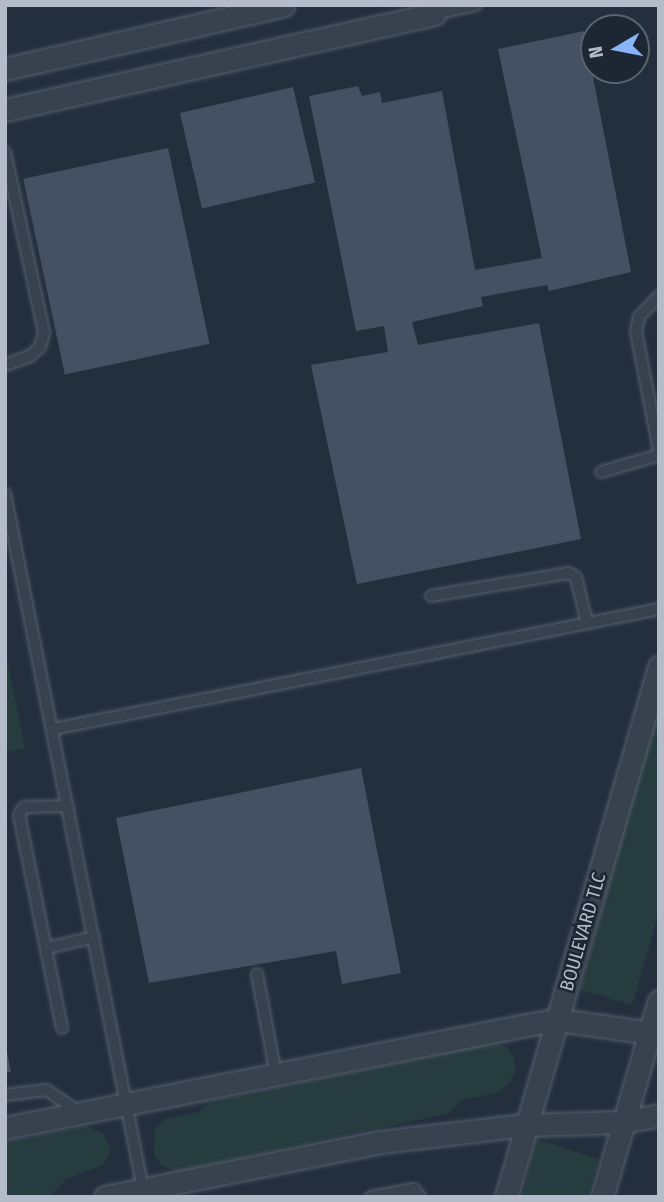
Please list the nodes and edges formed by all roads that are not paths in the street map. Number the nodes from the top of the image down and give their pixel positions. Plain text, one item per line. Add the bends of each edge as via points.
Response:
1 (284, 5) edge
2 (476, 5) edge
3 (433, 10) edge
4 (5, 69) edge
5 (5, 110) edge
6 (5, 152) edge
7 (659, 296) edge
8 (5, 365) edge
9 (659, 453) edge
10 (601, 472) dead end
11 (5, 494) edge
12 (431, 596) dead end
13 (659, 609) edge
14 (587, 623) junction
15 (659, 667) edge
16 (53, 729) junction
17 (68, 806) junction
18 (94, 937) junction
19 (47, 948) junction
20 (257, 974) dead end
21 (659, 1001) edge
22 (558, 1020) junction
23 (62, 1028) dead end
24 (654, 1035) edge
25 (276, 1075) junction
26 (5, 1095) edge
27 (127, 1105) junction
28 (81, 1114) junction
29 (659, 1115) edge
30 (623, 1122) junction
31 (524, 1125) junction
32 (5, 1128) edge
33 (142, 1189) junction
34 (392, 1195) edge
35 (105, 1197) edge
36 (371, 1197) edge
37 (420, 1197) edge
38 (506, 1197) edge
39 (602, 1197) edge

1 - 4 street
2 - 3 lane
3 - 5 street
6 - 8 lane via 44,333 40,347 30,356
7 - 9 lane via 639,317 636,331
9 - 10 lane
11 - 16 lane
12 - 14 lane via 568,573 576,577
13 - 14 lane
14 - 16 lane
15 - 22 street, BOULEVARD TLC
16 - 17 lane
17 - 18 lane
17 - 19 lane via 24,807 19,815
18 - 19 lane
18 - 27 lane
19 - 23 lane
20 - 25 lane
21 - 24 street
22 - 24 street
22 - 25 street
22 - 31 street, BOULEVARD TLC
24 - 30 street
25 - 27 street
26 - 28 lane via 47,1090
27 - 28 street
27 - 33 lane
28 - 32 street
29 - 30 street
30 - 31 street
30 - 39 street
31 - 33 street via 381,1142
31 - 38 street, BOULEVARD TLC
33 - 35 street
34 - 36 lane
34 - 37 lane via 414,1189

